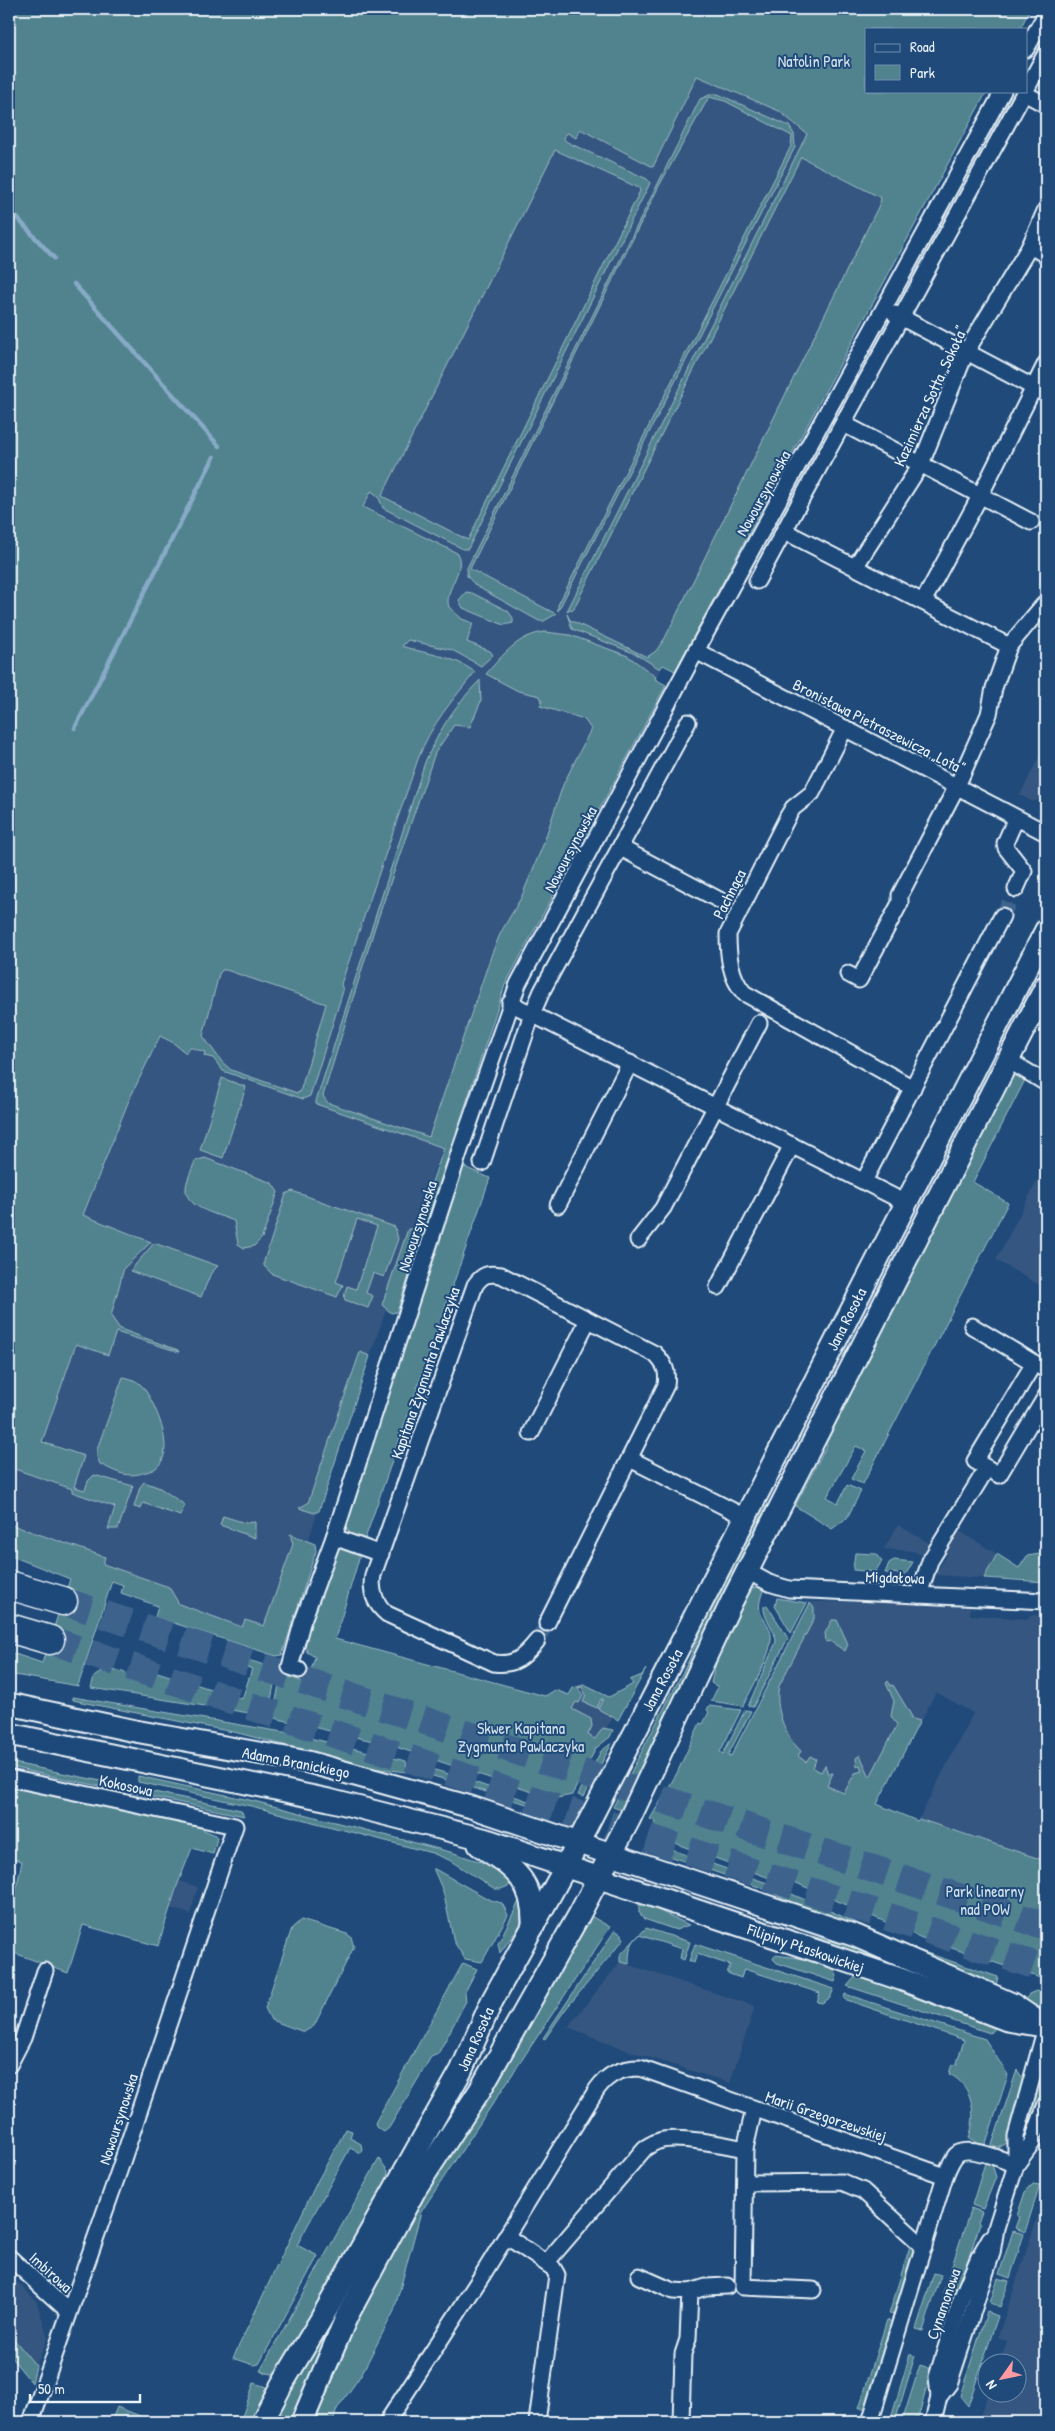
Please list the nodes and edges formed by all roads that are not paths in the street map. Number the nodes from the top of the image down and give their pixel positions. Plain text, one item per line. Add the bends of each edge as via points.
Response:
1 (1046, 14) edge
2 (1028, 46) edge
3 (1046, 53) edge
4 (1028, 86) edge
5 (1001, 92) edge
6 (1025, 92) edge
7 (1046, 105) edge
8 (1046, 209) edge
9 (1030, 246) junction
10 (1046, 255) edge
11 (884, 308) junction
12 (902, 319) junction
13 (966, 352) junction
14 (1046, 362) edge
15 (1040, 391) edge
16 (844, 424) junction
17 (921, 464) junction
18 (980, 496) junction
19 (1031, 522) dead end
20 (784, 531) junction
21 (855, 567) junction
22 (757, 581) dead end
23 (923, 602) junction
24 (1046, 602) edge
25 (1009, 646) junction
26 (696, 651) junction
27 (688, 722) dead end
28 (845, 728) junction
29 (956, 786) junction
30 (1016, 818) junction
31 (1046, 832) edge
32 (621, 848) junction
33 (1016, 889) tunnel mouth
34 (723, 902) dead end
35 (1002, 916) tunnel mouth
36 (1046, 930) edge
37 (848, 974) dead end
38 (1046, 986) edge
39 (510, 1003) junction
40 (532, 1014) junction
41 (759, 1023) dead end
42 (1008, 1060) junction
43 (630, 1063) junction
44 (1046, 1083) edge
45 (913, 1088) junction
46 (714, 1106) junction
47 (792, 1145) junction
48 (482, 1163) dead end
49 (864, 1181) junction
50 (906, 1203) junction
51 (558, 1205) dead end
52 (638, 1240) dead end
53 (718, 1287) dead end
54 (588, 1320) junction
55 (972, 1326) dead end
56 (1040, 1366) edge
57 (1046, 1396) edge
58 (531, 1433) dead end
59 (630, 1459) junction
60 (987, 1468) junction
61 (745, 1517) junction
62 (334, 1537) junction
63 (381, 1554) junction
64 (747, 1570) junction
65 (9, 1585) edge
66 (918, 1595) junction
67 (63, 1601) tunnel mouth
68 (1046, 1601) edge
69 (547, 1623) tunnel mouth
70 (9, 1628) edge
71 (50, 1640) tunnel mouth
72 (537, 1641) tunnel mouth
73 (299, 1670) dead end
74 (9, 1704) edge
75 (9, 1734) edge
76 (9, 1778) edge
77 (235, 1826) joint
78 (462, 1833) junction
79 (579, 1841) junction
80 (612, 1852) junction
81 (566, 1866) junction
82 (599, 1877) junction
83 (533, 1927) junction
84 (45, 1971) dead end
85 (1046, 2027) edge
86 (9, 2065) edge
87 (1046, 2104) edge
88 (754, 2109) junction
89 (745, 2149) junction
90 (1016, 2165) junction
91 (945, 2176) junction
92 (745, 2183) junction
93 (506, 2236) junction
94 (924, 2247) junction
95 (9, 2257) edge
96 (546, 2263) junction
97 (639, 2276) dead end
98 (727, 2286) dead end
99 (812, 2290) dead end
100 (690, 2292) junction
101 (70, 2312) junction
102 (31, 2422) edge
103 (262, 2422) edge
104 (302, 2422) edge
105 (387, 2422) edge
106 (537, 2422) edge
107 (681, 2422) edge
108 (870, 2422) edge
109 (933, 2422) edge

1 - 2 street
3 - 4 street
5 - 11 street, Nowoursynowska
6 - 7 street
6 - 12 street
8 - 9 street, Kazimierza Sotta „Sokoła”
9 - 10 street
9 - 13 street, Kazimierza Sotta „Sokoła”
11 - 12 street
11 - 26 street, Nowoursynowska
12 - 13 street
12 - 16 street
13 - 15 street
13 - 17 street, Kazimierza Sotta „Sokoła”
14 - 15 street
15 - 18 street
16 - 17 street
16 - 20 street
17 - 18 street
17 - 21 street, Kazimierza Sotta „Sokoła”
18 - 19 street
18 - 23 street
20 - 21 street
20 - 22 street
21 - 23 street
23 - 25 street
24 - 25 street
25 - 29 street via 994,688 989,714
26 - 28 street, Bronisława Pietraszewicza „Lota”
26 - 39 street, Nowoursynowska
27 - 32 street
28 - 29 street, Bronisława Pietraszewicza „Lota”
28 - 45 street, Pachnąca via 812,793 788,816 728,934 728,952 734,978 744,993
29 - 30 street, Bronisława Pietraszewicza „Lota”
29 - 37 street via 859,980
30 - 31 street, Bronisława Pietraszewicza „Lota”
30 - 33 street via 1005,842 1024,871
32 - 34 street
32 - 40 street
35 - 45 street
36 - 50 main road, Jana Rosoła
38 - 42 main road, Jana Rosoła
39 - 40 street
39 - 62 street, Nowoursynowska
40 - 43 street
40 - 48 street
41 - 46 street
42 - 44 street
42 - 64 main road, Jana Rosoła
43 - 46 street
43 - 51 street
45 - 49 street
46 - 47 street
46 - 52 street via 663,1208
47 - 49 street
47 - 53 street
49 - 50 street
50 - 61 main road, Jana Rosoła
54 - 58 street
54 - 59 street, Kapitana Zygmunta Pawlaczyka via 655,1354 666,1369 666,1385
54 - 63 street, Kapitana Zygmunta Pawlaczyka via 501,1275 490,1274 480,1278 443,1373
55 - 56 street
56 - 60 street via 975,1461
57 - 60 street via 999,1475
59 - 61 street
59 - 69 street, Kapitana Zygmunta Pawlaczyka
60 - 66 street via 930,1561
61 - 79 main road, Jana Rosoła
62 - 63 street
62 - 73 street, Nowoursynowska via 302,1623 290,1667
63 - 72 street, Kapitana Zygmunta Pawlaczyka via 372,1579 373,1592 387,1614 494,1663 518,1662
64 - 66 street, Migdałowa via 769,1583 789,1589
64 - 80 main road, Jana Rosoła
65 - 67 highway
66 - 68 street, Migdałowa
70 - 71 highway
74 - 79 main road, Adama Branickiego via 111,1727 340,1770
75 - 78 main road, Adama Branickiego via 329,1800
76 - 77 street, Kokosowa
77 - 101 street, Nowoursynowska
78 - 81 main road, Adama Branickiego
78 - 83 main road, Adama Branickiego via 518,1873 531,1900
79 - 80 main road, Filipiny Płaskowickiej
79 - 81 main road, Jana Rosoła
80 - 82 main road, Jana Rosoła
80 - 85 main road, Filipiny Płaskowickiej via 870,1942 1012,2004
81 - 82 main road, Filipiny Płaskowickiej
81 - 83 main road, Jana Rosoła
82 - 85 main road, Filipiny Płaskowickiej via 903,1980 1007,2020
82 - 104 main road, Jana Rosoła via 480,2090 407,2205 347,2316
83 - 103 main road, Jana Rosoła via 492,2001 436,2119
84 - 86 street via 23,2038
85 - 90 street, Cynamonowa via 1016,2136
87 - 90 street, Cynamonowa via 1032,2143
88 - 89 street, Marii Grzegorzewskiej
88 - 91 street, Marii Grzegorzewskiej
88 - 93 street via 640,2068 615,2072 597,2089
89 - 92 street, Marii Grzegorzewskiej
89 - 96 street via 679,2140 653,2143 645,2148
90 - 91 street via 965,2151 956,2156
90 - 109 street, Cynamonowa via 996,2228 992,2253 949,2384 939,2397
91 - 94 street
92 - 94 street via 842,2182 863,2191
92 - 99 street, Marii Grzegorzewskiej via 743,2287
93 - 96 street
93 - 105 street
94 - 108 street
95 - 101 street, Imbirowa
96 - 106 street via 554,2268 557,2275
97 - 100 street via 673,2291
98 - 100 street
100 - 107 street via 688,2339 683,2354
101 - 102 street, Nowoursynowska

